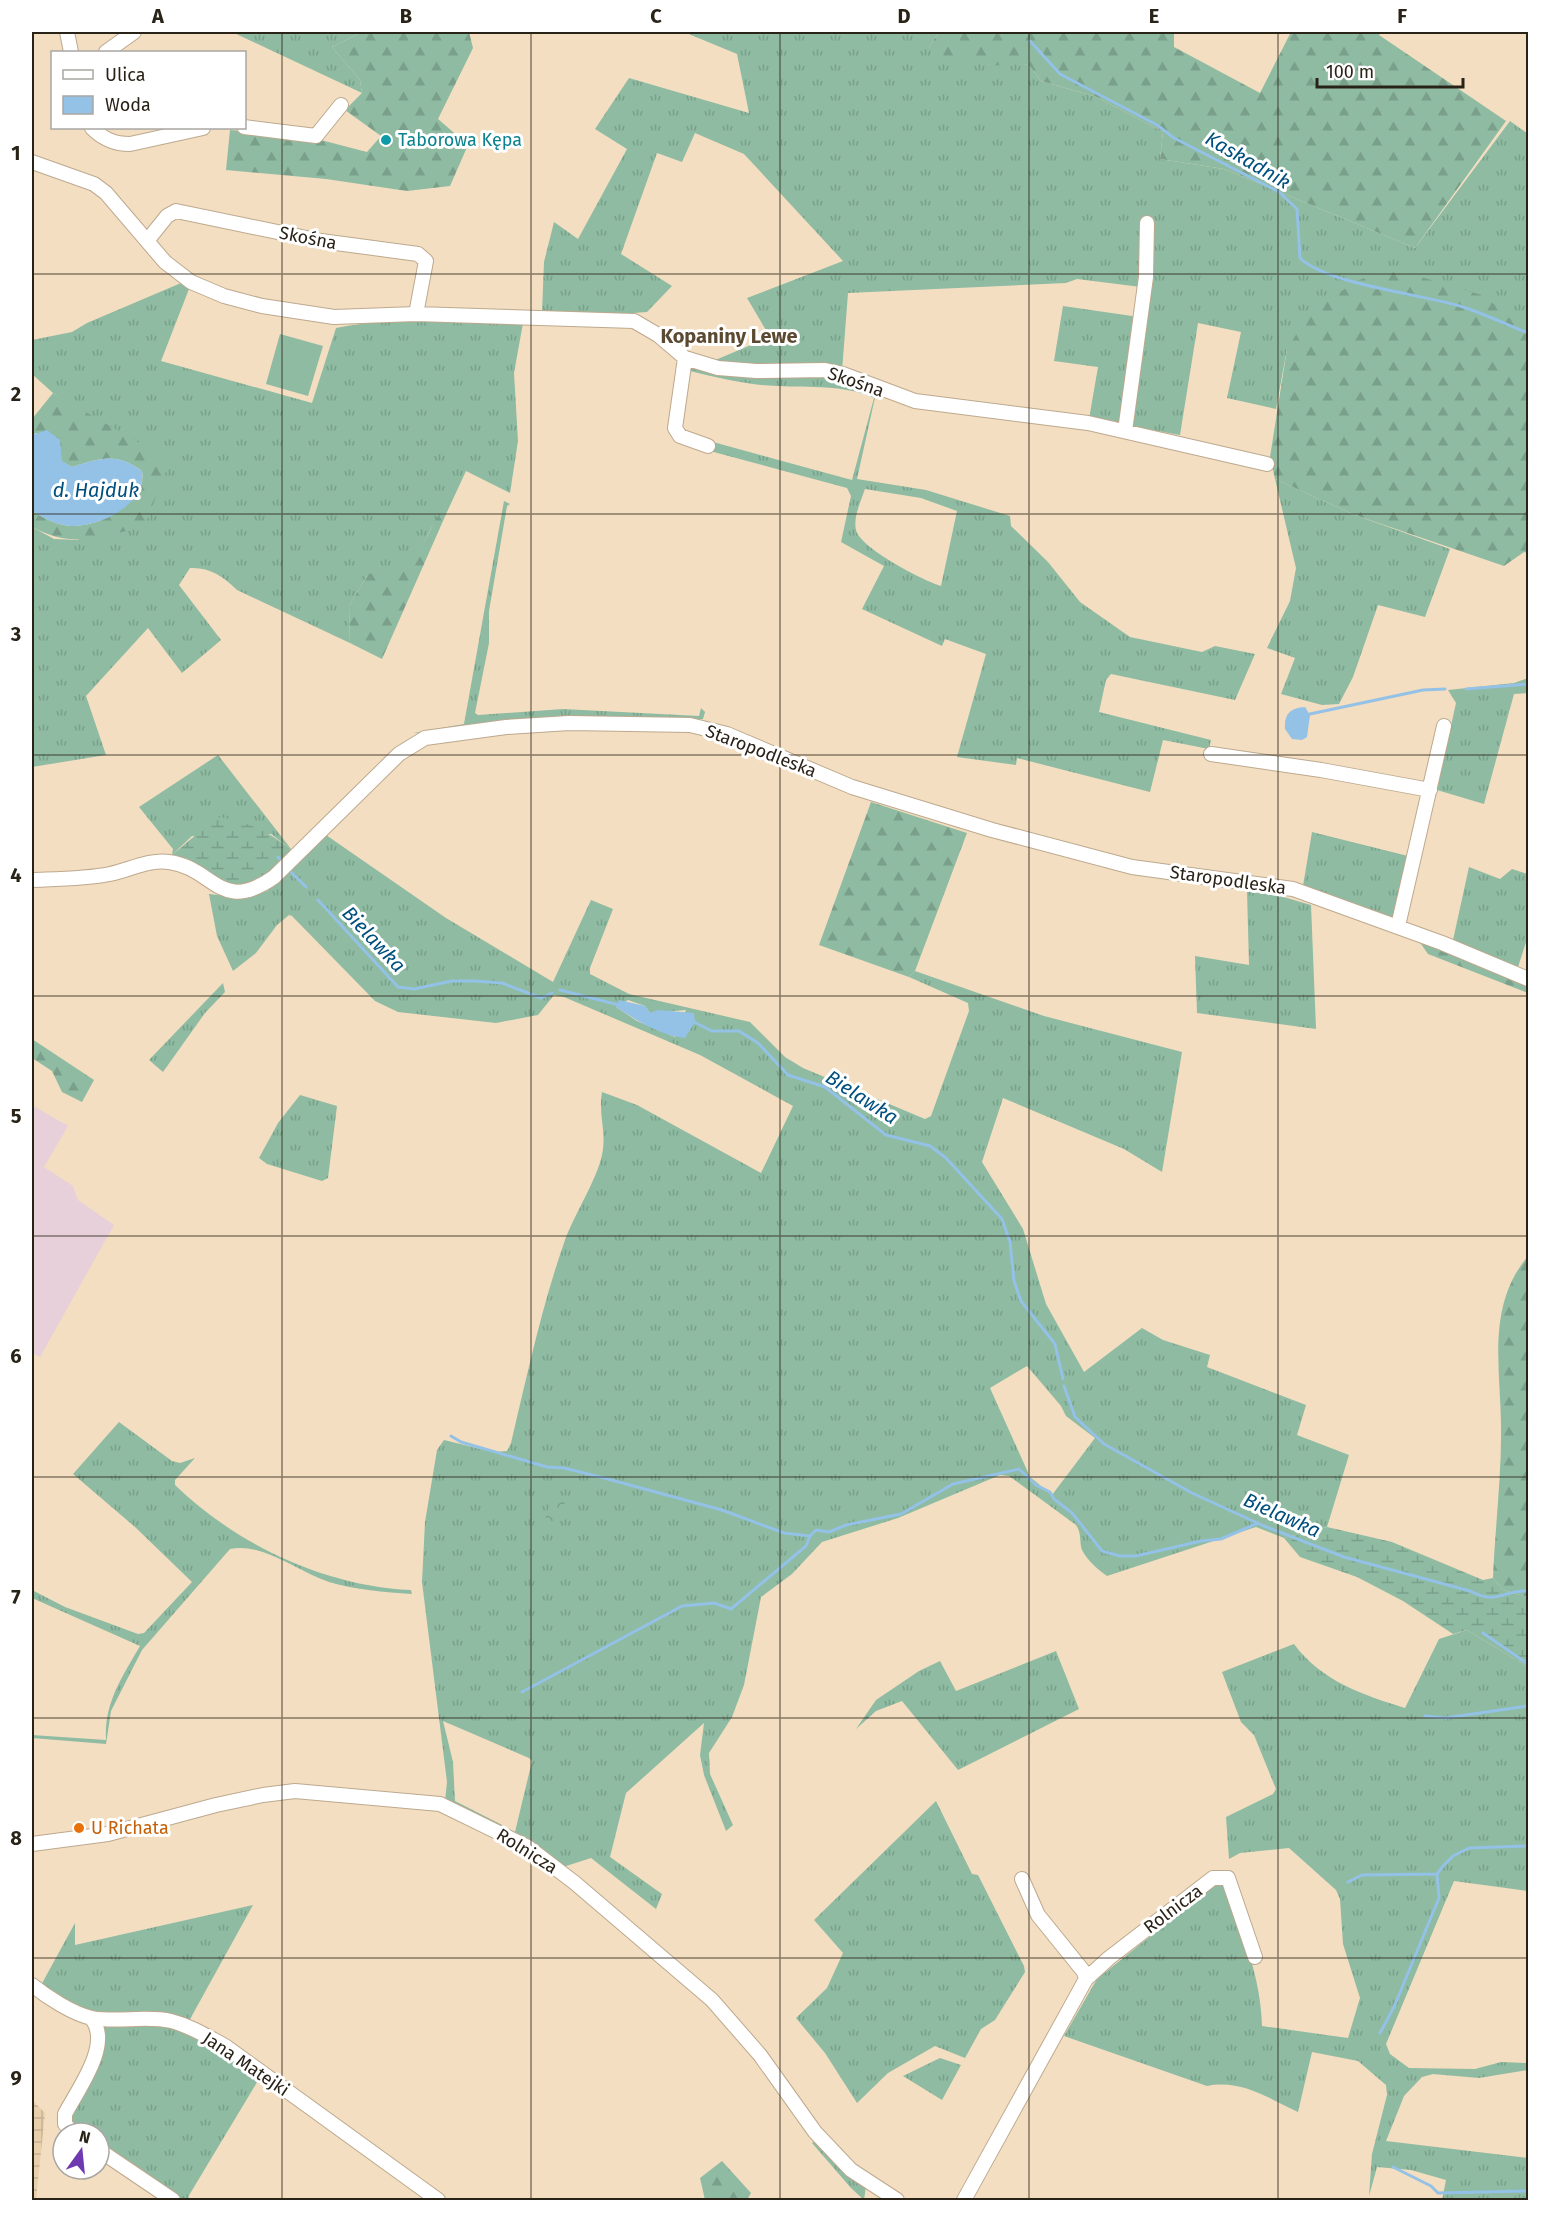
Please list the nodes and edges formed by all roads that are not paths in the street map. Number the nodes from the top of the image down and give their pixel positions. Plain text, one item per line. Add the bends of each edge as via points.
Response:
1 (67, 32) edge
2 (134, 32) edge
3 (71, 51) edge
4 (107, 51) edge
5 (341, 105) dead end
6 (246, 127) edge
7 (94, 129) edge
8 (198, 129) edge
9 (32, 162) edge
10 (1147, 223) dead end
11 (147, 241) junction
12 (416, 314) junction
13 (685, 358) junction
14 (1125, 431) junction
15 (708, 446) dead end
16 (1268, 464) dead end
17 (1444, 726) dead end
18 (1210, 754) dead end
19 (1430, 790) junction
20 (32, 880) edge
21 (1398, 926) junction
22 (1528, 979) edge
23 (32, 1844) edge
24 (1022, 1879) dead end
25 (1255, 1957) dead end
26 (1086, 1979) junction
27 (32, 1985) edge
28 (91, 2018) junction
29 (65, 2121) edge
30 (111, 2158) edge
31 (173, 2200) edge
32 (438, 2200) edge
33 (897, 2200) edge
34 (964, 2200) edge

1 - 3 street
2 - 4 street
5 - 6 street via 316,136
7 - 8 street via 110,140 130,144
9 - 11 street, Skośna via 94,184 116,202
10 - 14 street via 1146,277
11 - 12 street, Skośna via 165,262 191,282 224,296 334,317
11 - 12 street, Skośna via 176,211 321,242 418,254 426,261
12 - 13 street, Skośna via 634,321
13 - 14 street, Skośna via 718,368 825,370 915,401
13 - 15 street via 675,428 680,436
14 - 16 street, Skośna
17 - 19 street
18 - 19 street
19 - 21 street
20 - 21 street, Staropodleska via 109,874 168,861 182,865 219,888 249,891 274,878 399,754 425,738 569,723 690,725 728,734 852,787 992,831 1132,867 1293,889
21 - 22 street, Staropodleska
23 - 33 street, Rolnicza via 108,1834 216,1805 295,1791 440,1804 528,1847 712,2000 760,2055 815,2132 850,2170
24 - 26 street via 1038,1915
25 - 26 street, Rolnicza via 1228,1878 1213,1878
26 - 34 street, Rolnicza
27 - 28 street, Jana Matejki via 50,1999
28 - 29 street via 98,2025 98,2049
28 - 32 street, Jana Matejki via 159,2019 193,2029 225,2046
30 - 31 street

